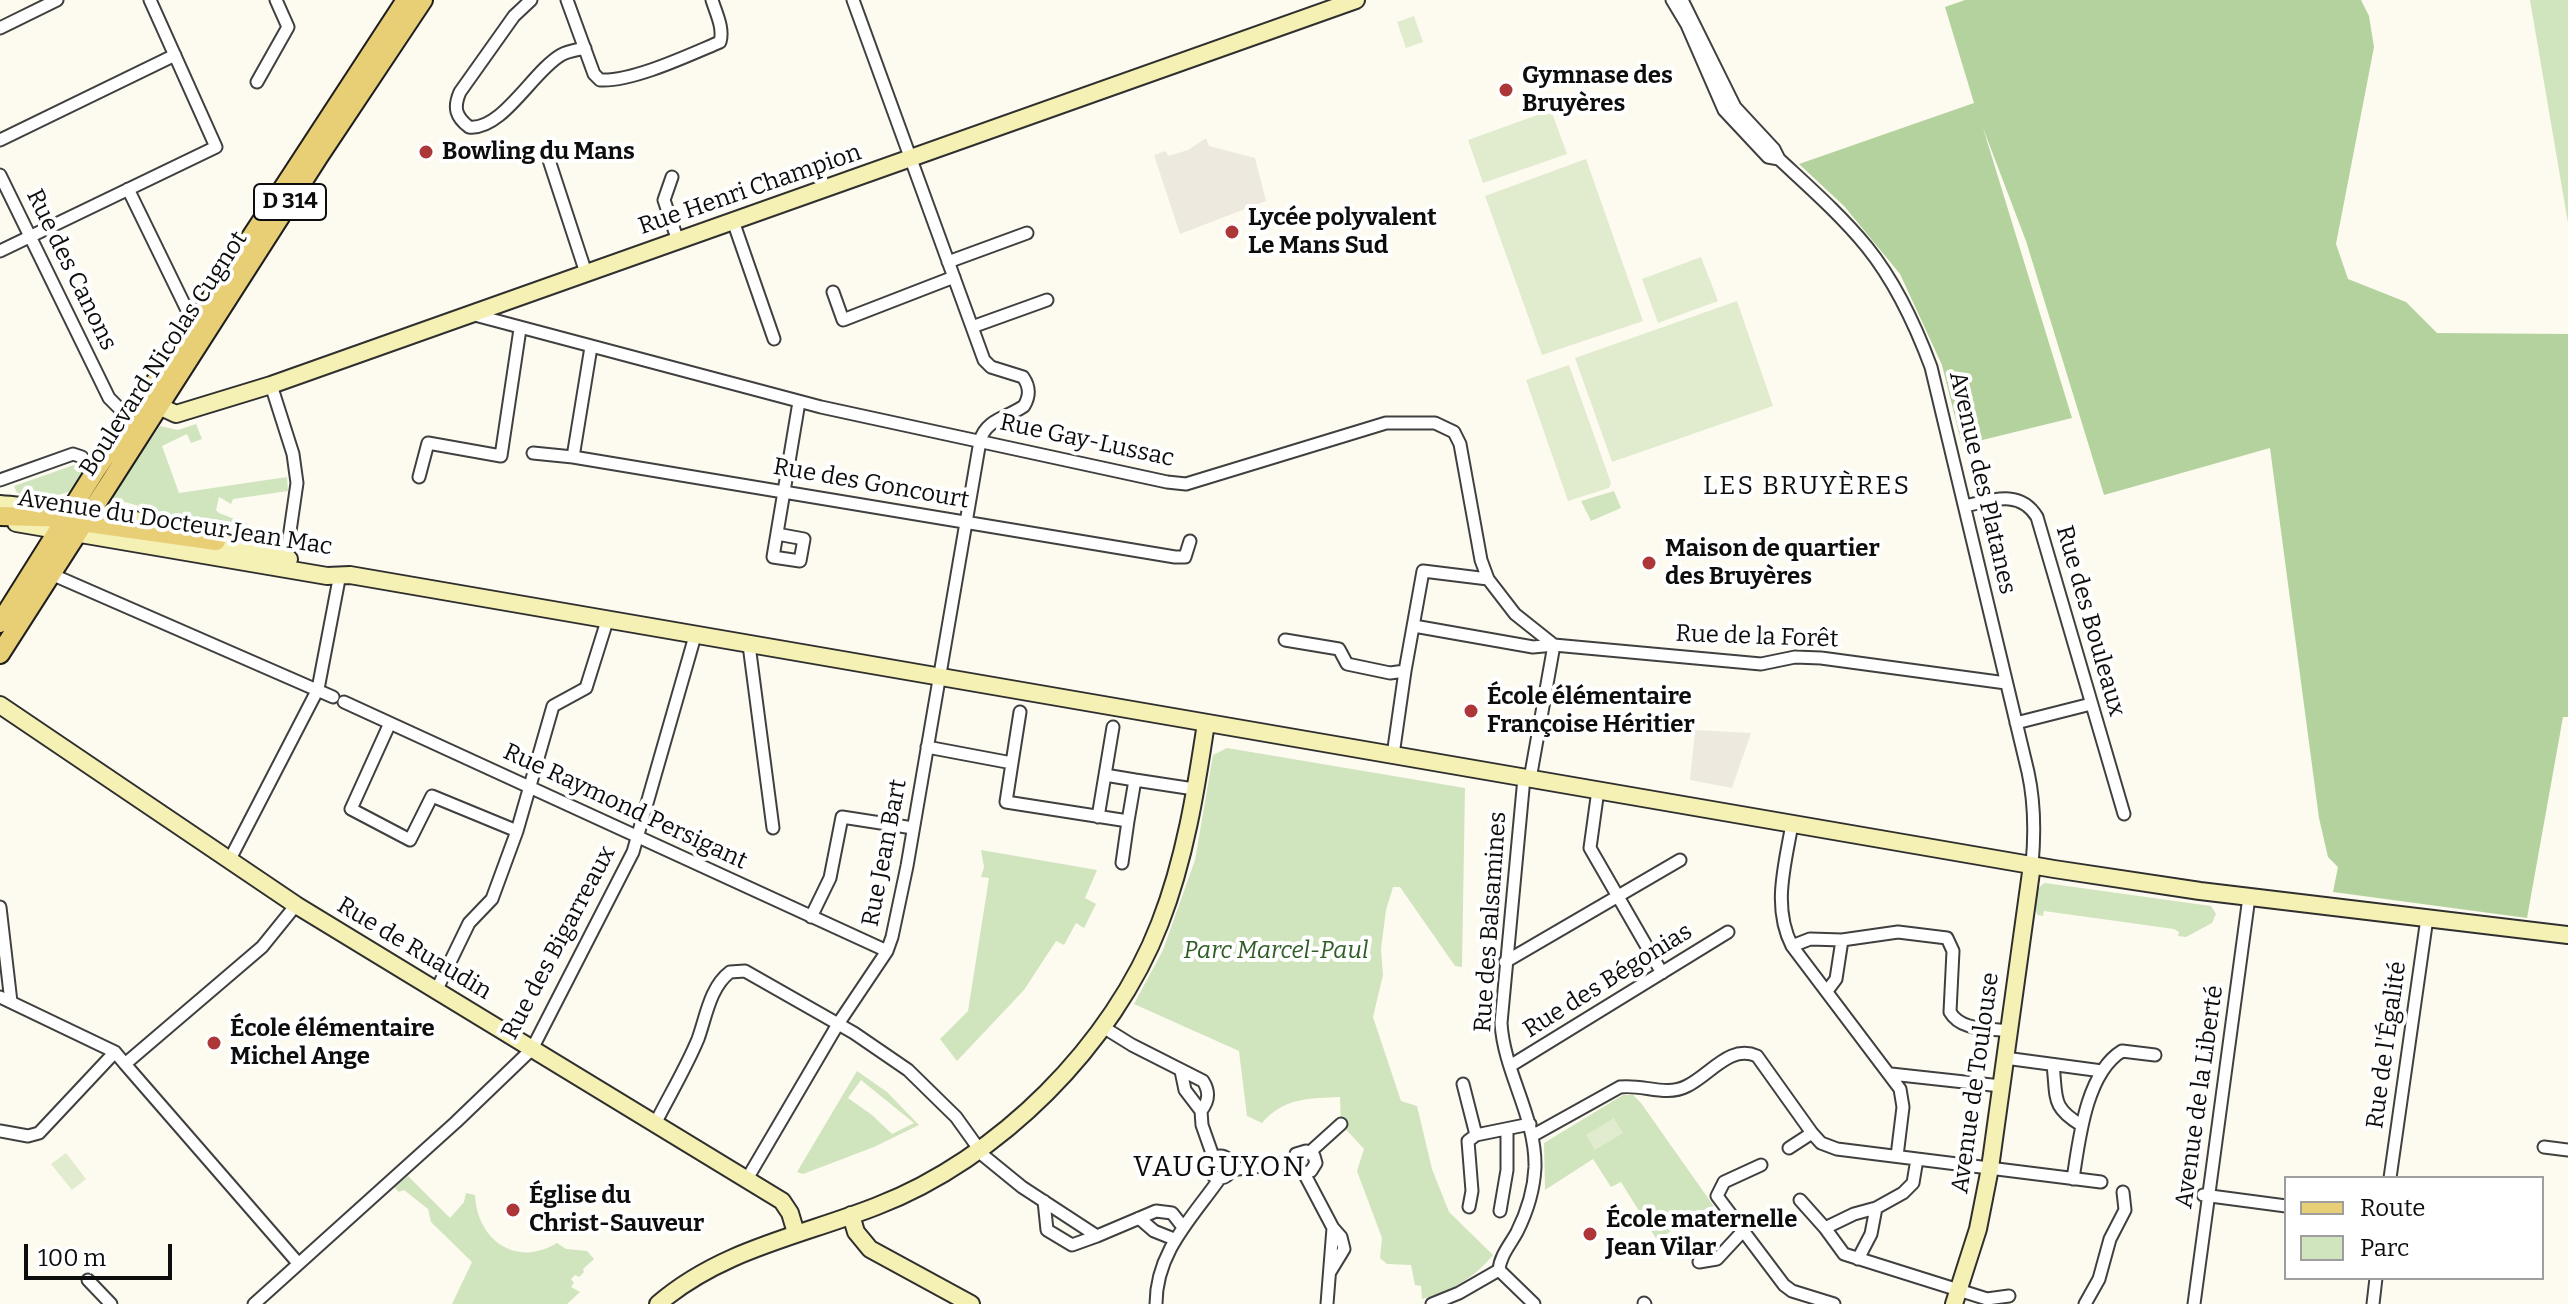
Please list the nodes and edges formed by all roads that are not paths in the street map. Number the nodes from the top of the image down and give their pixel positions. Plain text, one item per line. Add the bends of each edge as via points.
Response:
1 (21, 0) edge
2 (57, 0) edge
3 (150, 0) edge
4 (276, 0) edge
5 (406, 0) edge
6 (423, 0) edge
7 (531, 0) edge
8 (567, 0) edge
9 (712, 0) edge
10 (853, 0) edge
11 (1356, 0) edge
12 (1672, 0) edge
13 (1682, 0) edge
14 (29, 13) junction
15 (0, 28) edge
16 (585, 48) junction
17 (175, 55) junction
18 (257, 82) dead end
19 (0, 140) edge
20 (547, 154) dead end
21 (911, 158) junction
22 (1779, 159) junction
23 (0, 175) edge
24 (672, 177) dead end
25 (128, 189) junction
26 (733, 221) junction
27 (1027, 233) dead end
28 (30, 237) junction
29 (678, 241) junction
30 (0, 251) edge
31 (948, 262) junction
32 (586, 273) junction
33 (954, 277) junction
34 (833, 292) dead end
35 (1047, 300) dead end
36 (187, 310) dead end
37 (470, 314) junction
38 (972, 327) junction
39 (520, 329) junction
40 (774, 339) dead end
41 (591, 347) junction
42 (271, 385) junction
43 (799, 402) junction
44 (159, 406) junction
45 (131, 420) junction
46 (980, 441) junction
47 (533, 453) dead end
48 (82, 457) dead end
49 (573, 457) junction
50 (419, 477) dead end
51 (0, 480) edge
52 (784, 491) junction
53 (0, 504) edge
54 (1965, 506) junction
55 (0, 518) edge
56 (77, 520) junction
57 (966, 522) junction
58 (777, 534) dead end
59 (216, 541) joint
60 (1190, 541) dead end
61 (286, 559) junction
62 (51, 574) junction
63 (340, 574) junction
64 (1488, 579) junction
65 (607, 621) junction
66 (0, 623) edge
67 (1414, 626) junction
68 (695, 636) junction
69 (1285, 640) dead end
70 (749, 645) junction
71 (1554, 645) junction
72 (0, 654) edge
73 (1405, 671) junction
74 (939, 677) junction
75 (2006, 683) junction
76 (318, 689) junction
77 (2091, 704) junction
78 (0, 705) edge
79 (1020, 712) dead end
80 (390, 723) junction
81 (1206, 723) junction
82 (2016, 723) junction
83 (1113, 727) dead end
84 (927, 747) junction
85 (1393, 755) junction
86 (1012, 763) junction
87 (1105, 775) junction
88 (1527, 778) junction
89 (1135, 780) junction
90 (529, 787) junction
91 (1194, 789) junction
92 (1598, 790) junction
93 (2124, 814) dead end
94 (1098, 817) junction
95 (1128, 821) junction
96 (1792, 824) junction
97 (773, 828) dead end
98 (913, 828) junction
99 (517, 831) junction
100 (638, 838) junction
101 (1680, 860) dead end
102 (229, 861) junction
103 (1122, 863) dead end
104 (2032, 865) junction
105 (1617, 897) junction
106 (2249, 897) junction
107 (296, 905) junction
108 (0, 907) edge
109 (811, 917) junction
110 (2427, 918) junction
111 (1728, 932) dead end
112 (2568, 935) edge
113 (1842, 940) junction
114 (1792, 946) junction
115 (887, 951) junction
116 (1505, 962) junction
117 (1662, 973) junction
118 (436, 991) junction
119 (1827, 991) junction
120 (5, 1000) edge
121 (838, 1024) junction
122 (1103, 1027) junction
123 (2008, 1031) junction
124 (532, 1049) junction
125 (115, 1052) junction
126 (2155, 1055) dead end
127 (2005, 1058) junction
128 (125, 1064) junction
129 (2053, 1065) junction
130 (1510, 1066) junction
131 (1181, 1071) junction
132 (2102, 1071) junction
133 (1891, 1074) junction
134 (1463, 1084) dead end
135 (2001, 1086) junction
136 (1201, 1111) junction
137 (655, 1124) junction
138 (1341, 1124) dead end
139 (2081, 1125) junction
140 (1507, 1129) junction
141 (1531, 1130) junction
142 (0, 1131) edge
143 (1812, 1133) junction
144 (1476, 1135) junction
145 (2544, 1147) dead end
146 (1789, 1148) dead end
147 (979, 1150) junction
148 (2568, 1150) edge
149 (1310, 1152) junction
150 (1897, 1156) junction
151 (1214, 1159) junction
152 (1917, 1159) junction
153 (1294, 1162) junction
154 (1761, 1165) dead end
155 (1990, 1168) junction
156 (1230, 1170) junction
157 (1304, 1173) junction
158 (2390, 1176) edge
159 (1220, 1178) junction
160 (747, 1179) junction
161 (2073, 1179) junction
162 (2101, 1182) dead end
163 (2123, 1192) dead end
164 (2206, 1196) junction
165 (1800, 1200) dead end
166 (1044, 1201) junction
167 (2284, 1206) edge
168 (1469, 1207) dead end
169 (1876, 1208) junction
170 (1500, 1211) dead end
171 (851, 1215) junction
172 (1139, 1218) junction
173 (1183, 1227) junction
174 (1825, 1228) junction
175 (1743, 1231) junction
176 (796, 1233) junction
177 (1097, 1236) junction
178 (1174, 1239) junction
179 (1858, 1259) junction
180 (1699, 1262) dead end
181 (298, 1263) junction
182 (1499, 1270) junction
183 (88, 1280) dead end
184 (2376, 1280) edge
185 (2009, 1296) dead end
186 (1956, 1297) edge
187 (666, 1302) edge
188 (111, 1304) edge
189 (254, 1304) edge
190 (971, 1304) edge
191 (1156, 1304) edge
192 (1327, 1304) edge
193 (1432, 1304) edge
194 (1534, 1304) edge
195 (1834, 1304) edge
196 (2085, 1304) edge
197 (2194, 1304) edge
198 (2373, 1304) edge

1 - 14 street
2 - 14 street
3 - 17 street
4 - 18 street via 288,27
5 - 45 main road, Boulevard Nicolas Cugnot / D 314
6 - 44 main road, Boulevard Nicolas Cugnot / D 314
7 - 16 street via 460,92 456,112 461,121 469,127 484,125 561,55
8 - 16 street
9 - 16 street via 720,42 669,63 600,80
10 - 21 street
11 - 21 street, Rue Henri Champion
12 - 22 street, Avenue des Platanes via 1724,110 1768,157
13 - 22 street, Avenue des Platanes via 1735,107
14 - 15 street
17 - 19 street
17 - 25 street via 216,147
20 - 32 street
21 - 26 street, Rue Henri Champion
21 - 31 street
22 - 54 street, Avenue des Platanes via 1867,246 1898,291 1931,367
23 - 28 street, Rue des Canons
24 - 29 street via 664,200
25 - 28 street
25 - 36 street
26 - 29 street, Rue Henri Champion
26 - 40 street
27 - 31 street
28 - 30 street
28 - 45 street, Rue des Canons via 109,398
29 - 32 street, Rue Henri Champion
31 - 33 street
32 - 37 street, Rue Henri Champion
33 - 34 street via 843,320
33 - 38 street
35 - 38 street
37 - 39 street, Rue Gay-Lussac
37 - 42 street, Rue Henri Champion
38 - 46 street via 984,360 1023,377 1029,391 1024,406 989,423
39 - 41 street, Rue Gay-Lussac
39 - 50 street via 501,456 428,443
41 - 43 street, Rue Gay-Lussac
41 - 49 street
42 - 44 street, Rue Henri Champion via 176,414
42 - 61 street via 297,483
43 - 46 street, Rue Gay-Lussac
43 - 52 street
44 - 56 main road, Boulevard Nicolas Cugnot / D 314
45 - 56 main road, Boulevard Nicolas Cugnot / D 314
46 - 57 street, Rue Jean Bart
46 - 64 street, Rue Gay-Lussac via 1186,484 1386,423 1435,423 1454,432 1460,444
47 - 49 street, Rue des Goncourt
48 - 51 street via 73,454
49 - 52 street, Rue des Goncourt
52 - 57 street, Rue des Goncourt
52 - 58 street
53 - 56 street, Avenue du Docteur Jean Mac
54 - 75 street, Avenue des Platanes
54 - 77 street, Rue des Bouleaux via 2013,498 2032,508
55 - 56 main road
56 - 59 main road
56 - 62 main road, D 314
56 - 63 street, Avenue du Docteur Jean Mac via 327,576
56 - 66 main road, D 314
57 - 60 street, Rue des Goncourt via 1175,557 1185,557
57 - 74 street, Rue Jean Bart
59 - 61 street, Avenue du Docteur Jean Mac
61 - 63 street, Avenue du Docteur Jean Mac
62 - 72 main road, D 314
62 - 76 street, Rue Raymond Persigant
63 - 65 street
63 - 76 street
64 - 67 street via 1423,571
64 - 71 street, Rue Gay-Lussac via 1515,614
65 - 68 street
65 - 90 street via 586,688 553,706
67 - 71 street, Rue de la Forêt via 1533,647
67 - 73 street
68 - 70 street
68 - 100 street, Rue des Bigarreaux
69 - 73 street via 1339,649 1347,664
70 - 74 street
70 - 97 street
71 - 75 street, Rue de la Forêt via 1761,664 1821,658
71 - 88 street, Rue des Balsamines
73 - 85 street
74 - 81 street
74 - 84 street, Rue Jean Bart
75 - 82 street, Avenue des Platanes
76 - 80 street, Rue Raymond Persigant
76 - 102 street
77 - 82 street
77 - 93 street, Rue des Bouleaux
78 - 102 street, Rue de Ruaudin
79 - 86 street
80 - 90 street, Rue Raymond Persigant
80 - 99 street via 351,809 410,840 432,796
81 - 85 street
81 - 91 street
82 - 104 street, Avenue des Platanes via 2034,799
83 - 87 street
84 - 86 street
84 - 98 street, Rue Jean Bart
85 - 88 street
86 - 94 street via 1006,802
87 - 89 street
87 - 94 street
88 - 92 street
88 - 116 street, Rue des Balsamines
89 - 91 street
89 - 95 street
90 - 99 street
90 - 100 street, Rue Raymond Persigant
91 - 122 street via 1183,852 1159,926
92 - 96 street
92 - 105 street via 1590,848
94 - 95 street
95 - 103 street
96 - 104 street
96 - 114 street via 1780,905
98 - 109 street via 842,817 830,878
98 - 115 street, Rue Jean Bart
99 - 118 street via 492,899 469,923
100 - 109 street, Rue Raymond Persigant
100 - 124 street, Rue des Bigarreaux
101 - 105 street
102 - 107 street, Rue de Ruaudin
104 - 106 street
104 - 123 street, Avenue de Toulouse
105 - 116 street
105 - 117 street
106 - 110 street
106 - 164 street, Avenue de la Liberté
107 - 118 street, Rue de Ruaudin
107 - 128 street via 262,947
108 - 120 street
109 - 115 street, Rue Raymond Persigant
110 - 112 street
110 - 158 street, Rue de l'Égalité
111 - 117 street, Rue des Bégonias
113 - 114 street via 1810,939
113 - 119 street via 1836,979
113 - 123 street via 1898,932 1947,938 1953,951 1952,1017 1960,1025
114 - 119 street
115 - 121 street, Rue Jean Bart
116 - 130 street, Rue des Balsamines via 1501,1023
117 - 130 street, Rue des Bégonias
118 - 124 street, Rue de Ruaudin
119 - 133 street
120 - 125 street
121 - 137 street via 752,974 730,972 715,993
121 - 147 street via 908,1070 956,1117
121 - 160 street, Rue Jean Bart
122 - 131 street
122 - 147 street via 1049,1090
123 - 127 street, Avenue de Toulouse
124 - 137 street, Rue de Ruaudin
124 - 181 street, Rue des Bigarreaux
125 - 128 street
125 - 142 street via 39,1133
126 - 132 street via 2122,1051
127 - 129 street
127 - 135 street, Avenue de Toulouse
128 - 181 street
129 - 132 street
129 - 139 street via 2058,1106
130 - 141 street, Rue des Balsamines
131 - 136 street via 1185,1090
131 - 136 street via 1206,1086 1207,1104
132 - 139 street
133 - 135 street
133 - 150 street via 1903,1107
134 - 144 street
135 - 155 street, Avenue de Toulouse
136 - 151 street
137 - 160 street, Rue de Ruaudin
138 - 149 street
139 - 161 street
140 - 141 street
140 - 144 street
140 - 170 street
141 - 143 street via 1620,1087 1677,1090 1735,1052 1747,1051 1757,1056
141 - 182 street, Rue des Balsamines via 1534,1177 1528,1205
143 - 146 street
143 - 150 street via 1837,1149
144 - 168 street via 1468,1141
145 - 148 street
147 - 166 street
147 - 171 street via 900,1196
149 - 153 street via 1299,1152
149 - 157 street via 1316,1163
150 - 152 street
151 - 156 street via 1226,1158
151 - 159 street via 1210,1169
152 - 155 street
152 - 169 street via 1913,1183
153 - 156 street
153 - 157 street
154 - 175 street via 1724,1182 1717,1196
155 - 161 street
155 - 186 street, Avenue de Toulouse
156 - 159 street
157 - 192 street via 1344,1249 1330,1272
159 - 173 street
160 - 176 street, Rue de Ruaudin via 782,1201
161 - 162 street
163 - 196 street via 2125,1210
164 - 167 street
164 - 197 street, Avenue de la Liberté
165 - 174 street
166 - 177 street
166 - 177 street via 1047,1230 1072,1245
169 - 174 street
169 - 179 street
171 - 176 street
171 - 190 street via 870,1249
172 - 173 street via 1165,1211
172 - 177 street
172 - 178 street
173 - 178 street
174 - 179 street via 1844,1254
175 - 180 street via 1717,1259
175 - 195 street via 1784,1285
176 - 187 street via 727,1259 694,1277
178 - 191 street via 1158,1279
179 - 186 street
181 - 189 street, Rue des Bigarreaux
182 - 193 street
182 - 194 street
183 - 188 street
184 - 198 street
185 - 186 street

